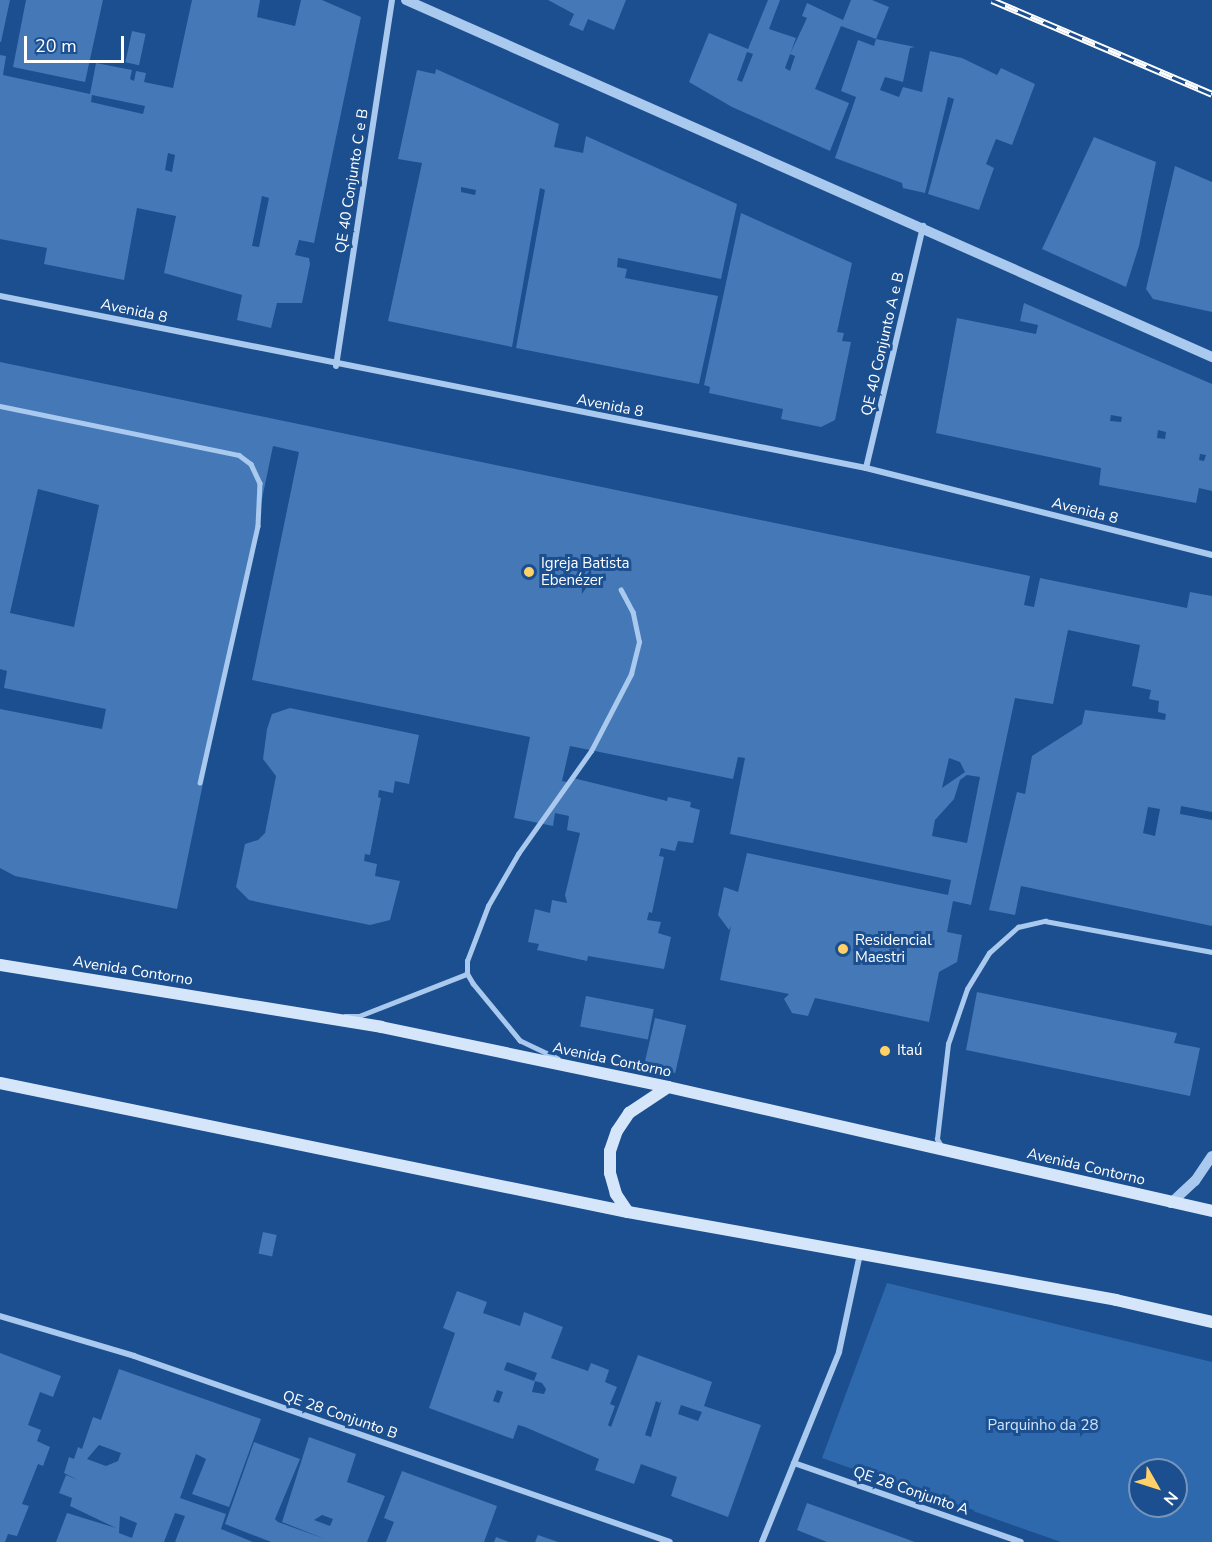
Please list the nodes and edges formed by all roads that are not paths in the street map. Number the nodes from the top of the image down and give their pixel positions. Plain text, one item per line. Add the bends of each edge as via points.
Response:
1 (392, 0) edge
2 (406, 0) edge
3 (923, 226) junction
4 (0, 296) edge
5 (1212, 357) edge
6 (336, 366) junction
7 (0, 406) edge
8 (866, 468) junction
9 (1212, 555) edge
10 (621, 590) dead end
11 (200, 783) dead end
12 (1212, 952) edge
13 (0, 964) edge
14 (467, 974) junction
15 (319, 1017) junction
16 (570, 1065) junction
17 (0, 1083) edge
18 (668, 1087) junction
19 (944, 1150) junction
20 (1212, 1156) edge
21 (1171, 1203) junction
22 (1212, 1211) edge
23 (628, 1212) junction
24 (860, 1254) junction
25 (0, 1316) edge
26 (1212, 1322) edge
27 (794, 1463) junction
28 (670, 1542) edge
29 (762, 1542) edge
30 (1021, 1542) edge

1 - 6 street, QE 40 Conjunto C e B
2 - 3 street
3 - 5 street
3 - 8 street, QE 40 Conjunto A e B
4 - 6 street, Avenida 8
6 - 8 street, Avenida 8
7 - 11 lane via 239,455 251,464 260,483 258,526
8 - 9 street, Avenida 8
10 - 14 lane via 633,613 639,642 631,674 591,751 518,854 488,906 475,933
12 - 19 lane via 1045,921 1018,927 989,953 967,989 948,1044 937,1139
13 - 15 main road, Avenida Contorno
14 - 15 lane via 359,1016
14 - 16 lane via 520,1041
15 - 16 main road, Avenida Contorno
16 - 18 main road, Avenida Contorno
17 - 23 main road
18 - 19 main road, Avenida Contorno
18 - 23 main road via 629,1113 610,1151 610,1173 616,1194
19 - 21 main road, Avenida Contorno
20 - 21 street via 1195,1181
21 - 22 main road, Avenida Contorno
23 - 24 main road
24 - 26 main road via 1116,1300
24 - 27 street via 839,1352
25 - 28 street, QE 28 Conjunto B via 134,1356
27 - 29 street
27 - 30 street, QE 28 Conjunto A

